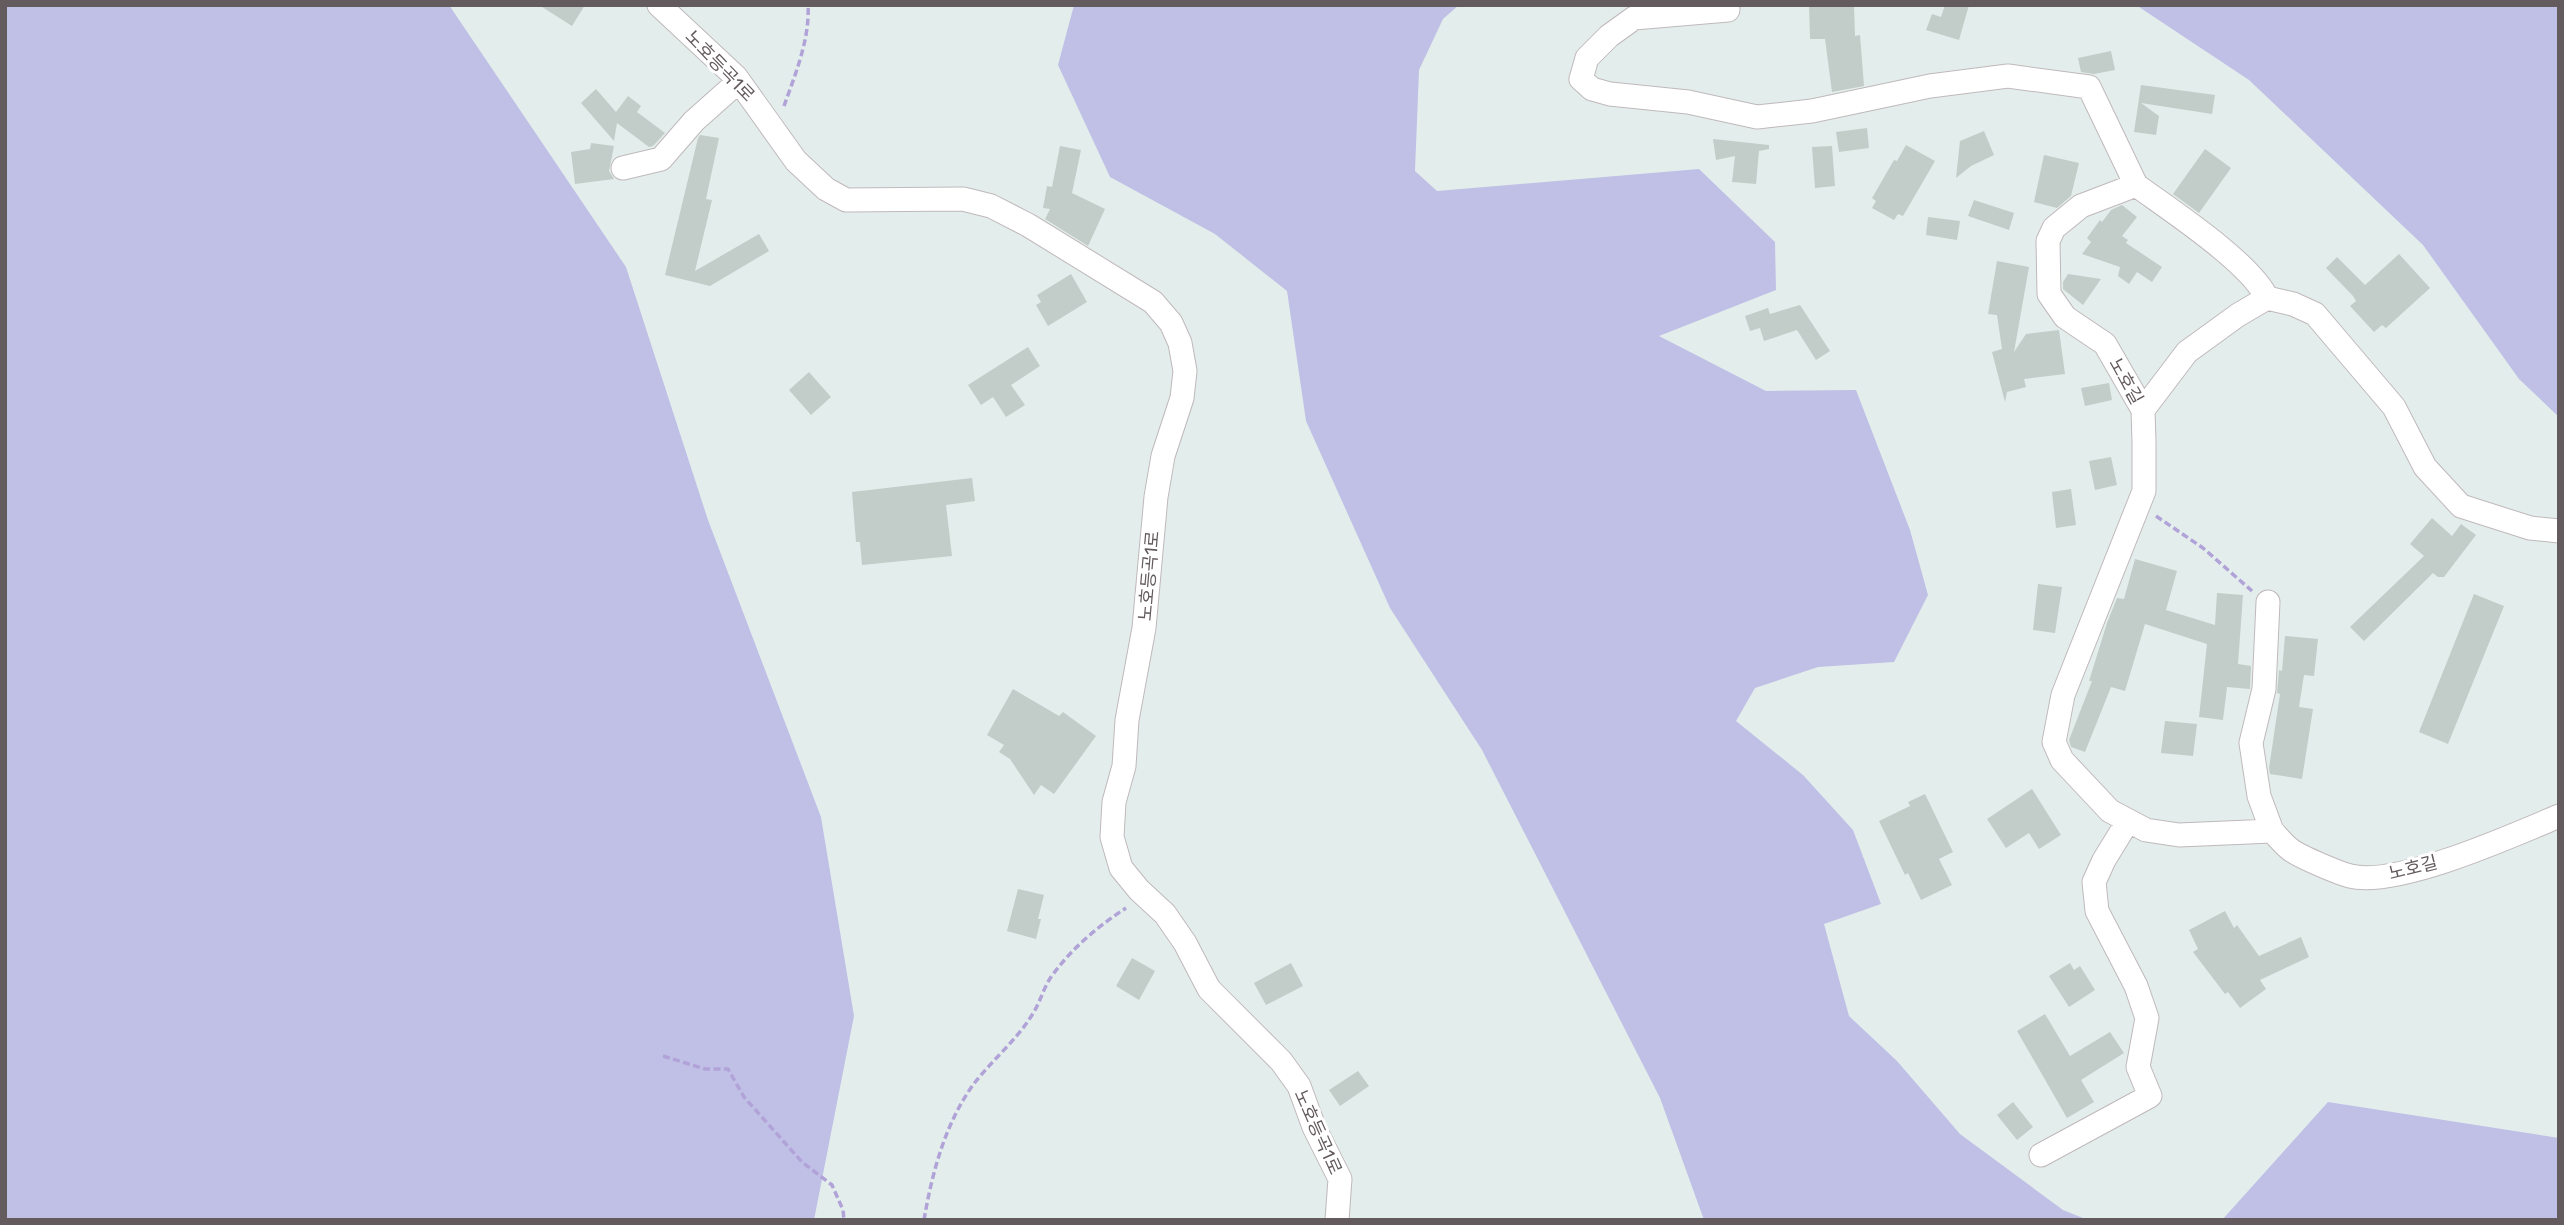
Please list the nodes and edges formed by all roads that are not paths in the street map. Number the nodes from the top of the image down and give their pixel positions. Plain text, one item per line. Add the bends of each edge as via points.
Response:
1 (659, 5) edge
2 (1728, 10) dead end
3 (739, 81) junction
4 (623, 168) dead end
5 (2136, 185) junction
6 (2267, 298) junction
7 (2143, 410) junction
8 (2559, 531) edge
9 (2268, 603) road end
10 (2559, 816) edge
11 (2128, 821) junction
12 (2272, 831) junction
13 (2041, 1155) dead end
14 (1337, 1220) edge

1 - 3 street, 노호등곡1로
2 - 5 street via 1634,18 1587,58 1581,79 1592,89 1610,94 1688,102 1757,117 2008,76 2089,87
3 - 4 street via 694,121 661,159
3 - 14 street, 노호등곡1로 via 796,161 826,189 846,200 963,199 991,206 1153,302 1171,323 1185,371 1182,398 1163,456 1156,497 1144,628 1112,837 1121,868 1172,924 1209,989 1281,1061 1299,1086 1340,1179
5 - 6 street via 2226,253 2261,285
5 - 7 street, 노호길 via 2081,206 2054,228 2047,261 2049,294 2065,317 2105,344
6 - 7 street via 2186,352
6 - 8 street via 2315,314 2394,407 2425,467 2461,506 2530,528
7 - 11 street, 노호길 via 2144,491 2063,695 2054,742 2062,760 2086,788
9 - 12 street via 2264,689 2251,743 2259,796
10 - 12 street, 노호길 via 2418,869 2372,877 2350,876 2292,850
11 - 12 street, 노호길 via 2146,830 2179,835
11 - 13 street via 2094,882 2097,911 2136,986 2147,1018 2138,1067 2150,1096

